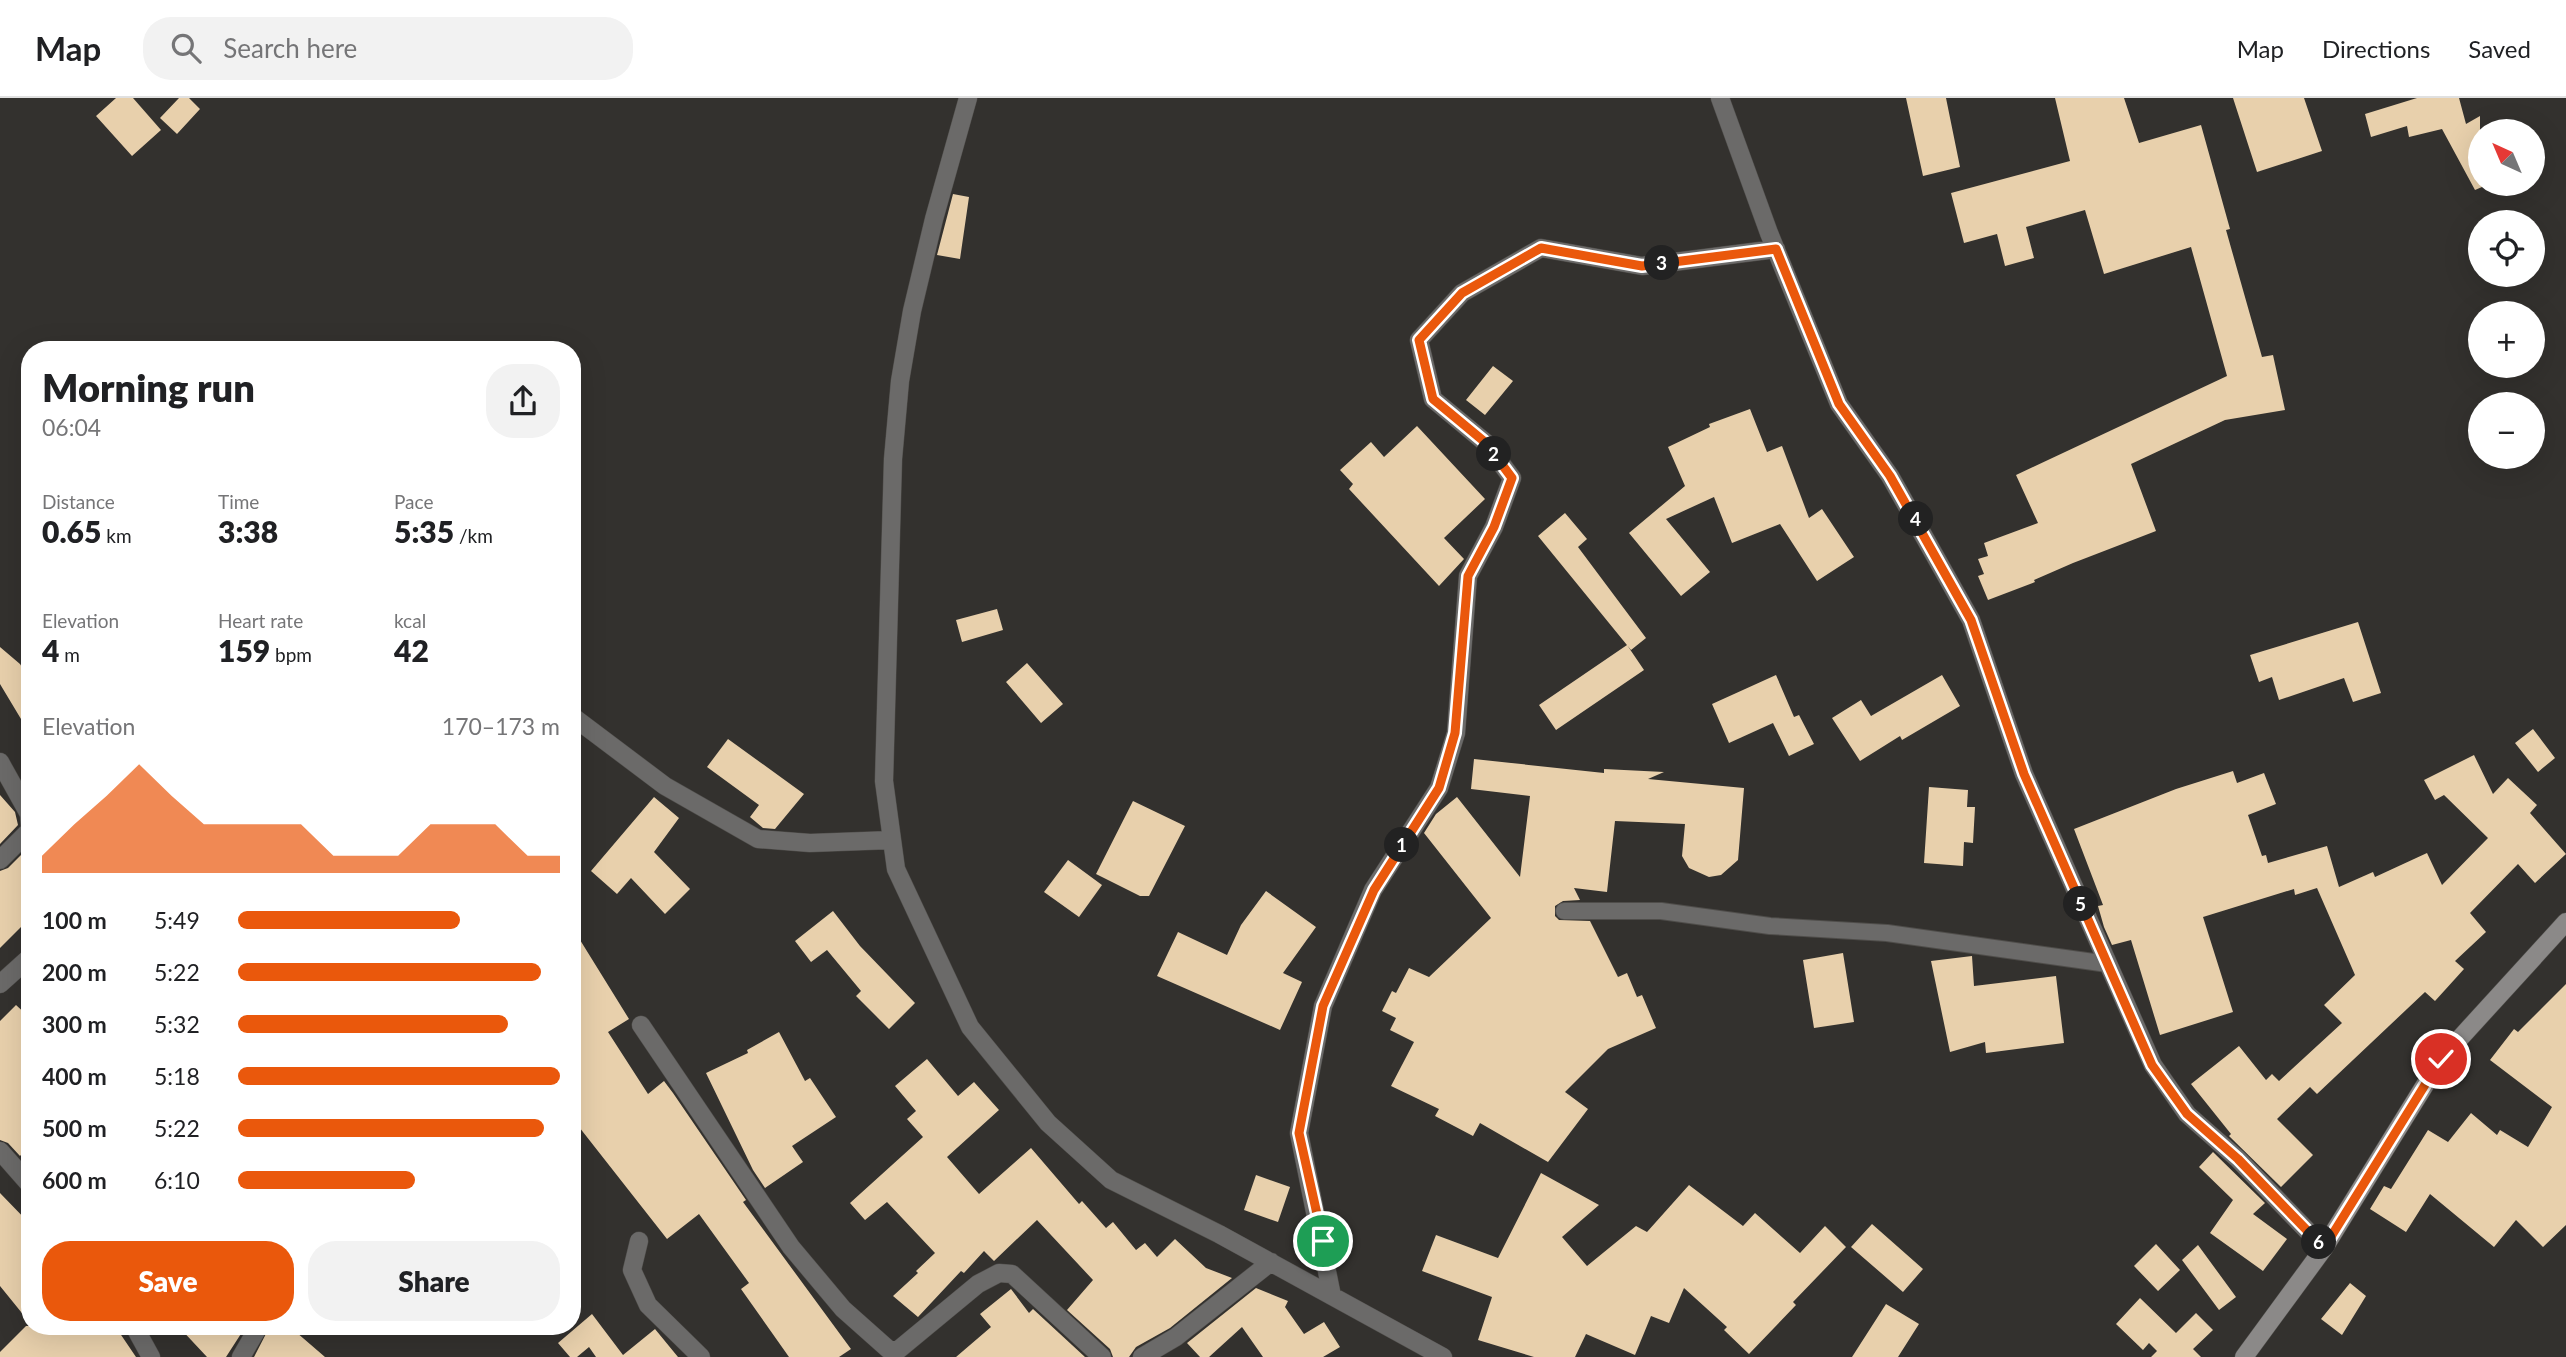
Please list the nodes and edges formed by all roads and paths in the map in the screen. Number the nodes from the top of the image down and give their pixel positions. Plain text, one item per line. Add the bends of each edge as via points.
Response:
1 (968, 98) edge
2 (1720, 98) edge
3 (1776, 249) junction
4 (581, 723) edge
5 (0, 762) edge
6 (21, 800) edge
7 (21, 838) edge
8 (892, 840) junction
9 (0, 860) edge
10 (1563, 911) dead end
11 (2566, 922) edge
12 (2108, 964) junction
13 (21, 965) edge
14 (0, 984) edge
15 (641, 1025) dead end
16 (0, 1151) edge
17 (21, 1175) edge
18 (639, 1241) dead end
19 (2324, 1248) junction
20 (1271, 1262) junction
21 (1332, 1296) junction
22 (139, 1335) edge
23 (254, 1335) edge
24 (151, 1357) edge
25 (241, 1357) edge
26 (701, 1357) edge
27 (1102, 1357) edge
28 (1142, 1357) edge
29 (1443, 1357) edge
30 (2244, 1357) edge

1 - 8 street via 934,219 900,381 893,459 884,781
2 - 3 street
3 - 12 street via 1839,404 1897,487 1971,620 2024,774
3 - 21 street via 1642,266 1541,248 1462,293 1419,340 1433,399 1486,443 1512,478 1494,527 1468,576 1455,733 1439,788 1374,890 1323,1006 1299,1133
4 - 8 street via 665,786 758,839 810,843
5 - 6 street
7 - 9 street
8 - 20 street via 896,869 970,1027 1048,1123 1111,1180
10 - 12 lane via 1661,911 1770,926 1887,933
11 - 19 street via 2441,1059
12 - 19 street via 2152,1065 2187,1114
13 - 14 street
15 - 27 street via 791,1247 844,1310 888,1349 897,1351 978,1284 999,1273 1012,1274
16 - 17 street
18 - 26 street via 632,1270 648,1305
19 - 30 street
20 - 21 street
20 - 28 street via 1176,1337
21 - 29 street
22 - 24 street
23 - 25 street

